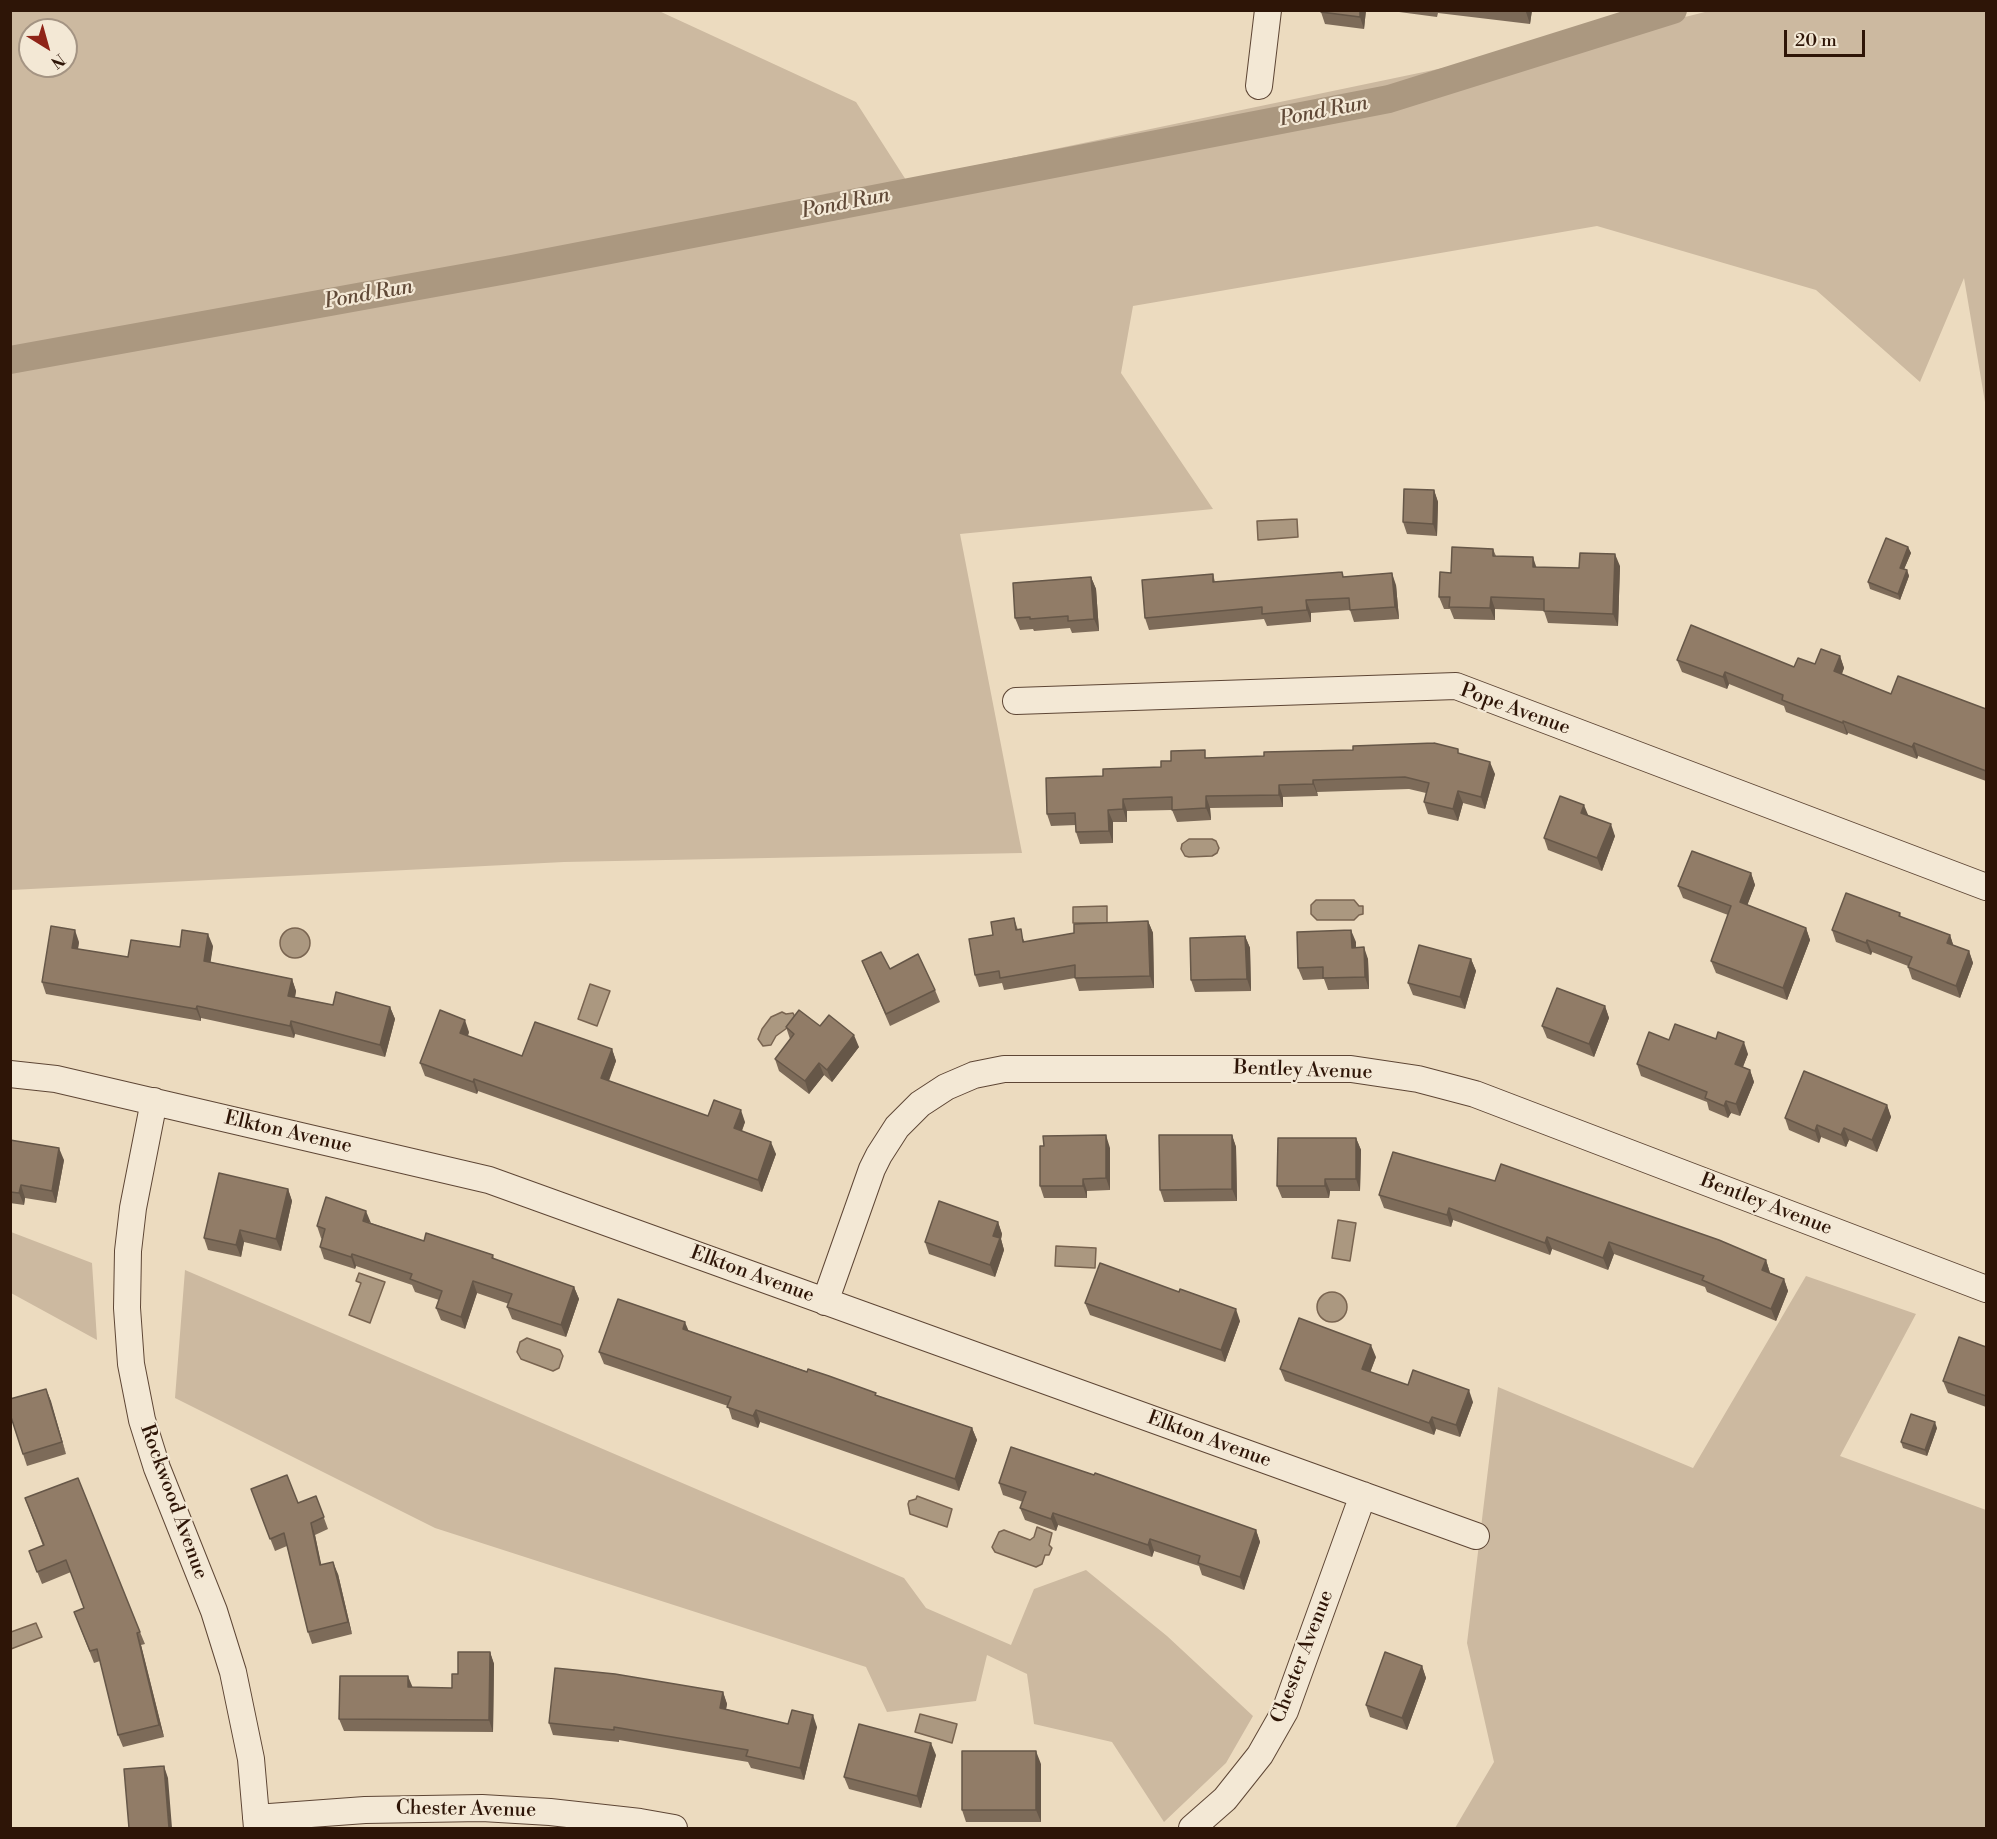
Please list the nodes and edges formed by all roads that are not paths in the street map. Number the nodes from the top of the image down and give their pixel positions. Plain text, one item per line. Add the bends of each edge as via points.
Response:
1 (1268, 10) edge
2 (1259, 86) dead end
3 (1016, 701) dead end
4 (1986, 887) edge
5 (10, 1074) edge
6 (154, 1101) junction
7 (1986, 1289) edge
8 (825, 1302) junction
9 (1363, 1495) junction
10 (1476, 1536) dead end
11 (257, 1823) edge
12 (674, 1828) edge
13 (1192, 1828) edge

1 - 2 street
3 - 4 street, Pope Avenue via 1456,686
5 - 6 street, Elkton Avenue via 56,1079
6 - 8 street, Elkton Avenue via 489,1180
6 - 11 street, Rockwood Avenue via 128,1251 131,1364 157,1468 214,1611 233,1672 251,1759
7 - 8 street, Bentley Avenue via 1475,1094 1418,1079 1351,1069 1004,1070 946,1087 920,1104 897,1127 872,1168
8 - 9 street, Elkton Avenue
9 - 10 street, Elkton Avenue
9 - 13 street, Chester Avenue via 1285,1711 1260,1755 1225,1799
11 - 12 street, Chester Avenue via 375,1810 482,1808 550,1812

